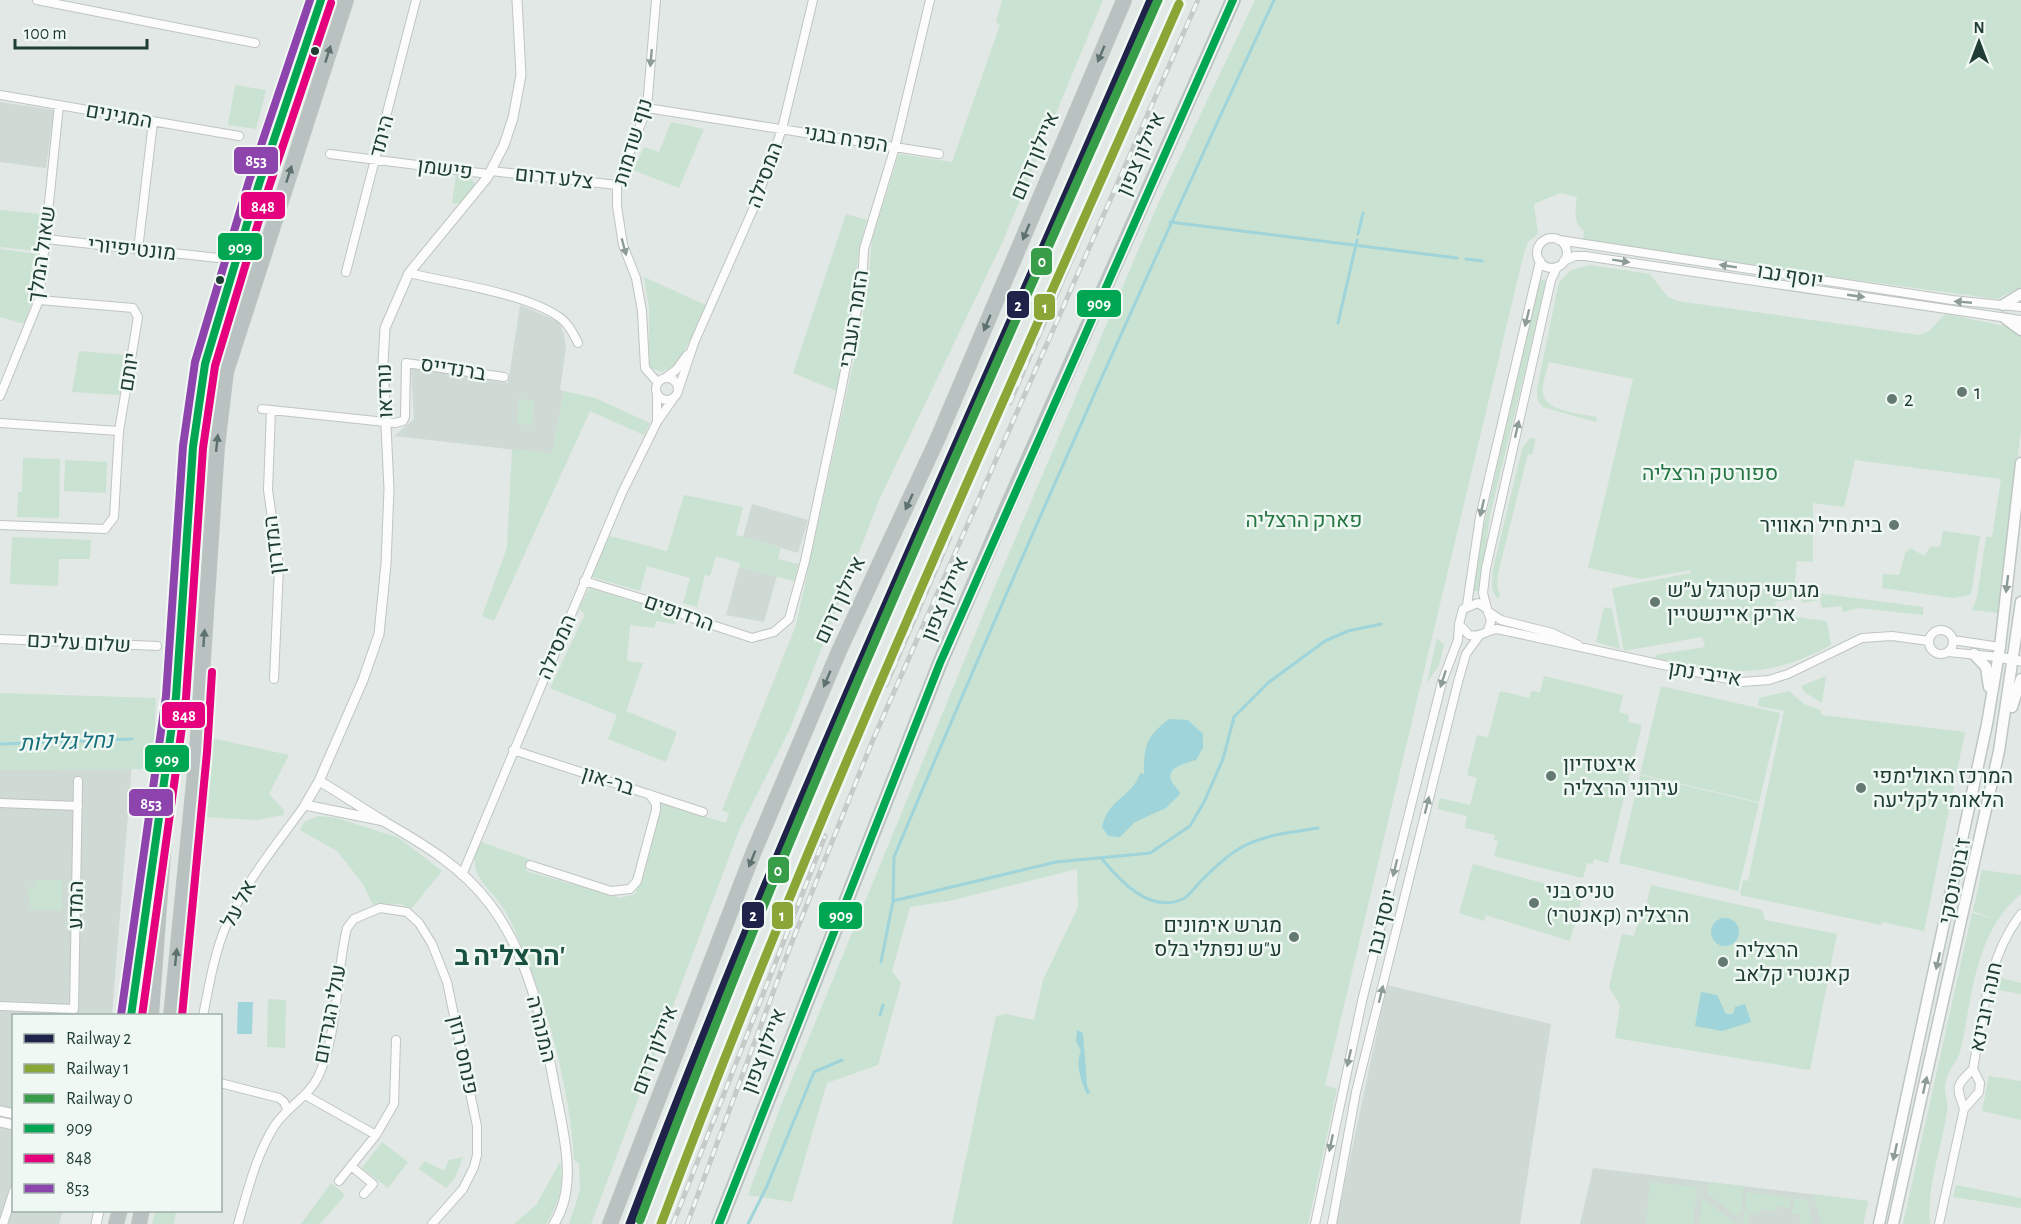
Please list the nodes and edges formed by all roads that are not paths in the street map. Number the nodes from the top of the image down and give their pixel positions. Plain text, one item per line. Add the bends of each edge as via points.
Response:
1 (37, 0) edge
2 (321, 0) edge
3 (346, 0) edge
4 (416, 0) edge
5 (517, 0) edge
6 (656, 0) edge
7 (813, 0) edge
8 (930, 0) edge
9 (1124, 0) edge
10 (1233, 0) edge
11 (255, 43) dead end
12 (0, 95) edge
13 (59, 105) junction
14 (647, 108) junction
15 (153, 122) junction
16 (782, 129) junction
17 (239, 136) dead end
18 (895, 147) junction
19 (330, 154) dead end
20 (939, 154) dead end
21 (375, 160) junction
22 (490, 173) junction
23 (617, 185) junction
24 (46, 239) junction
25 (1559, 240) junction
26 (138, 250) junction
27 (218, 258) dead end
28 (1540, 261) junction
29 (1564, 261) junction
30 (1557, 267) junction
31 (346, 272) dead end
32 (408, 273) junction
33 (2021, 294) edge
34 (39, 300) junction
35 (2003, 305) junction
36 (2021, 307) edge
37 (2006, 319) junction
38 (2021, 320) edge
39 (2021, 330) edge
40 (578, 343) dead end
41 (694, 343) junction
42 (504, 377) dead end
43 (661, 381) junction
44 (657, 395) junction
45 (0, 396) edge
46 (675, 396) junction
47 (386, 422) junction
48 (657, 422) junction
49 (0, 423) edge
50 (119, 431) junction
51 (2021, 463) edge
52 (0, 525) edge
53 (584, 581) junction
54 (2021, 602) edge
55 (1467, 605) junction
56 (1488, 610) junction
57 (1459, 624) junction
58 (1488, 630) junction
59 (774, 632) joint
60 (1479, 636) junction
61 (0, 639) edge
62 (1953, 640) junction
63 (1929, 641) junction
64 (158, 646) dead end
65 (1579, 648) junction
66 (1947, 652) junction
67 (1999, 652) junction
68 (1974, 654) junction
69 (2018, 655) edge
70 (2021, 679) edge
71 (274, 680) dead end
72 (176, 697) junction
73 (1991, 699) junction
74 (513, 750) junction
75 (2000, 751) junction
76 (78, 781) dead end
77 (319, 781) junction
78 (649, 794) junction
79 (0, 803) edge
80 (305, 805) junction
81 (78, 806) junction
82 (703, 812) dead end
83 (384, 821) junction
84 (531, 865) dead end
85 (462, 875) junction
86 (380, 908) joint
87 (2021, 914) edge
88 (0, 1006) edge
89 (131, 1014) edge
90 (151, 1014) edge
91 (171, 1014) edge
92 (203, 1014) edge
93 (396, 1040) dead end
94 (1973, 1069) junction
95 (222, 1084) edge
96 (305, 1095) junction
97 (287, 1109) junction
98 (1964, 1109) junction
99 (376, 1135) junction
100 (351, 1166) junction
101 (339, 1180) dead end
102 (364, 1194) dead end
103 (12, 1196) edge
104 (3, 1224) edge
105 (238, 1224) edge
106 (432, 1224) edge
107 (554, 1224) edge
108 (610, 1224) edge
109 (719, 1224) edge
110 (1315, 1224) edge
111 (1332, 1224) edge
112 (1879, 1224) edge
113 (1893, 1224) edge
114 (1939, 1224) edge

1 - 11 street
2 - 72 highway via 259,184 205,364 193,447
91 -> 3 highway via 197,751 216,447 226,372
4 - 21 street, היתד
5 - 22 street, נורדאו via 521,75 513,118
6 -> 14 street, נוף שדמות
7 - 16 street, המסילה
8 - 18 street, הזמר העברי
9 -> 108 highway, איילון דרום via 938,438 839,651 757,845
10 - 109 highway, איילון צפון via 940,663
12 - 13 street, המגינים
13 - 15 street, המגינים
13 - 24 street, שאול המלך
14 - 16 street, הפרח בגני
14 - 23 street, נוף שדמות
15 - 17 street, המגינים
15 - 26 street
16 - 18 street, הפרח בגני
16 - 41 street, המסילה via 735,253
18 - 20 street, הפרח בגני
18 - 59 street, הזמר העברי via 864,249 862,284 842,391 794,605 789,619
19 - 21 street, פישמן
21 - 22 street, פישמן
21 - 31 street, היתד
22 - 23 street, צלע דרום
22 - 32 street, נורדאו
23 -> 43 street, נוף שדמות via 622,245 636,278 642,311 645,368
24 - 26 street, מונטיפיורי
24 - 34 street, שאול המלך
25 - 28 street via 1549,238 1541,243 1537,252
25 - 29 street via 1566,247
35 -> 25 street, יוסף נבו via 1940,299
26 - 27 street, מונטיפיורי
28 - 30 street via 1547,267
28 -> 55 street via 1480,517
29 - 30 street
29 -> 37 street, יוסף נבו via 1585,256
56 -> 30 street via 1483,593 1492,533
32 - 40 street via 543,308 560,317
32 - 47 street, נורדאו via 385,328
33 - 35 main road
34 - 45 street, שאול המלך
34 - 50 street, יותם via 136,311
35 - 36 street, יוסף נבו
37 - 38 street, יוסף נבו
37 - 39 main road
41 - 43 street, המסילה via 676,370
41 - 46 street, המסילה
42 - 47 street, ברנדייס via 406,363 405,417 402,421
43 - 44 street
43 - 46 street via 671,379 677,384
44 - 46 street via 666,400
44 - 48 street, המסילה
46 - 48 street, המסילה
47 - 71 street, המדרון via 266,409 268,490 279,567
47 - 77 street, נורדאו via 388,526 379,634 367,672
48 - 53 street, המסילה
49 - 50 street
50 - 52 street, יותם via 114,517 105,529
51 -> 67 main road, ז'בוטינסקי
53 - 59 street, הרדופים via 752,638
53 - 74 street, המסילה
54 - 69 main road, ז'בוטינסקי
55 - 56 street via 1478,603
55 - 57 street via 1460,613
56 - 58 street
56 - 65 street, אייבי נתן via 1502,620 1552,633
57 - 60 street via 1464,633
57 -> 110 street, יוסף נבו via 1458,640 1442,682 1362,1000
58 - 60 street
58 - 65 street, אייבי נתן
111 -> 60 street, יוסף נבו via 1356,1092 1455,694 1466,654
61 - 64 street, שלום עליכם
62 - 63 street via 1941,630 1934,632
62 - 66 street
62 - 67 street
63 - 65 street, אייבי נתן via 1892,636 1862,638 1788,674 1742,682
63 - 66 street via 1933,651
66 - 68 street
67 - 68 street
67 - 69 street
67 - 73 main road, ז'בוטינסקי
68 - 73 main road via 1986,667
69 - 75 main road, ז'בוטינסקי
70 - 75 main road
72 - 89 highway
72 - 90 highway
73 -> 112 main road, ז'בוטינסקי
74 - 78 street, בר-און
74 - 85 street, המסילה
113 -> 75 main road, ז'בוטינסקי
76 - 81 street, המדע
77 - 80 street, נורדאו
77 - 83 street, המנהרה
78 - 82 street, בר-און
78 - 84 street via 656,810 637,881 630,889 611,891
79 - 81 street
80 - 83 street, המנהרה
80 - 92 street, אל על via 256,871 226,924
81 - 88 street, המדע via 74,1009
83 - 85 street, המנהרה via 414,838
85 - 107 street, המנהרה via 488,901 512,939 538,1013 567,1172 564,1204
86 - 96 street, עולי הגרדום via 354,919 347,928 328,1048 317,1079
86 - 106 street, פנחס רוזן via 407,912 419,923 441,964 477,1126 474,1167 463,1189
87 - 94 street, חנה רובינא via 1996,957
93 - 99 street via 394,1104
94 - 98 street, חנה רובינא via 1961,1079 1958,1088
94 - 98 street, חנה רובינא via 1980,1083 1979,1092
95 - 97 street via 279,1098
96 - 97 street, עולי הגרדום
96 - 99 street
97 - 105 street, עולי הגרדום via 260,1151
98 - 114 street, חנה רובינא
99 - 100 street
100 - 101 street
100 - 102 street via 374,1184
103 - 104 street

